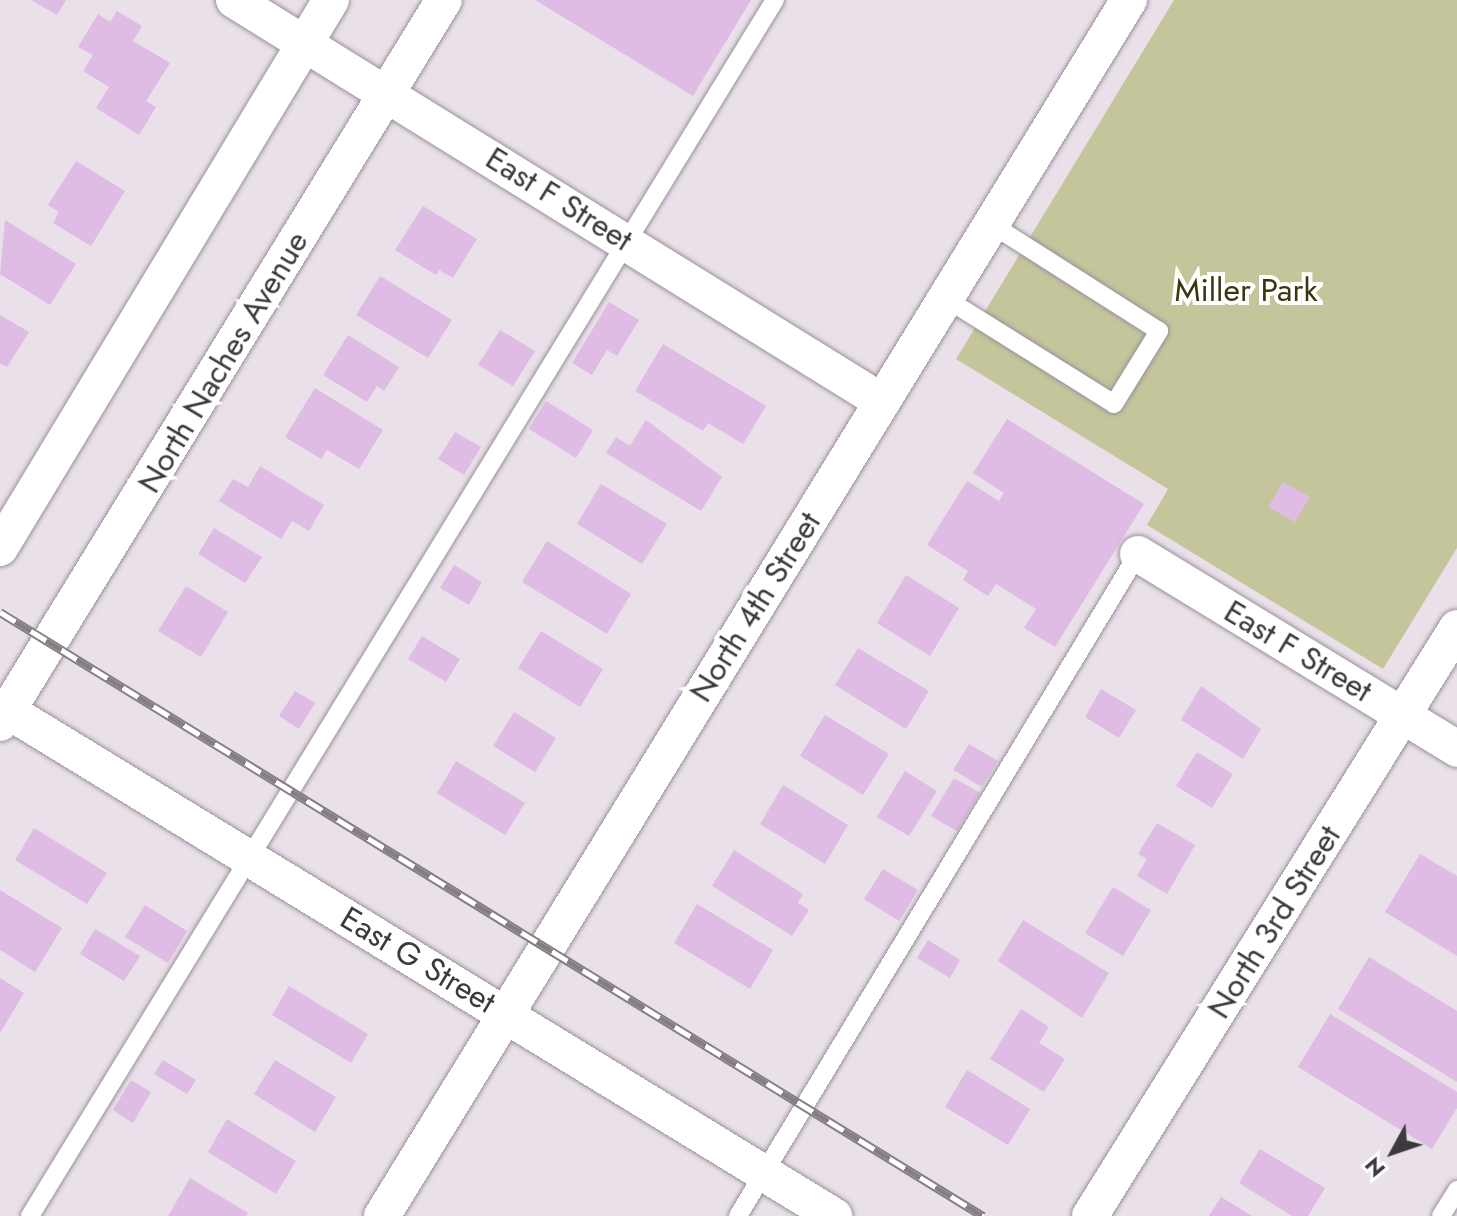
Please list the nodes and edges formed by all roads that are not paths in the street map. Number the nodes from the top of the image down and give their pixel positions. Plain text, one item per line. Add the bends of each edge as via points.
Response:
1 (234, 0) edge
2 (331, 0) edge
3 (444, 0) edge
4 (775, 0) edge
5 (1129, 0) edge
6 (304, 43) junction
7 (387, 92) junction
8 (991, 224) junction
9 (628, 242) junction
10 (945, 298) junction
11 (881, 401) junction
12 (0, 548) edge
13 (1138, 554) joint
14 (1457, 628) edge
15 (2, 714) edge
16 (1404, 716) junction
17 (1457, 749) edge
18 (251, 860) junction
19 (506, 1013) junction
20 (763, 1173) junction
21 (1457, 1190) edge
22 (30, 1216) edge
23 (382, 1216) edge
24 (738, 1216) edge
25 (834, 1216) edge
26 (1090, 1216) edge
27 (1441, 1216) edge

1 - 6 street, East F Street
2 - 6 street
3 - 7 street, North Naches Avenue
4 - 9 lane
5 - 8 street, North 4th Street
6 - 7 street, East F Street
6 - 12 street
7 - 9 street, East F Street
7 - 15 street, North Naches Avenue
8 - 10 street, North 4th Street
8 - 10 lane via 1159,331 1114,404
9 - 11 street, East F Street
9 - 18 lane
10 - 11 street, North 4th Street
11 - 19 street, North 4th Street
13 - 16 street, East F Street
13 - 20 lane
14 - 16 street, North 3rd Street
15 - 18 street, East G Street
16 - 17 street, East F Street
16 - 26 street, North 3rd Street
18 - 19 street, East G Street
18 - 22 lane
19 - 20 street, East G Street
19 - 23 street, North 4th Street
20 - 24 lane
20 - 25 street, East G Street
21 - 27 lane

